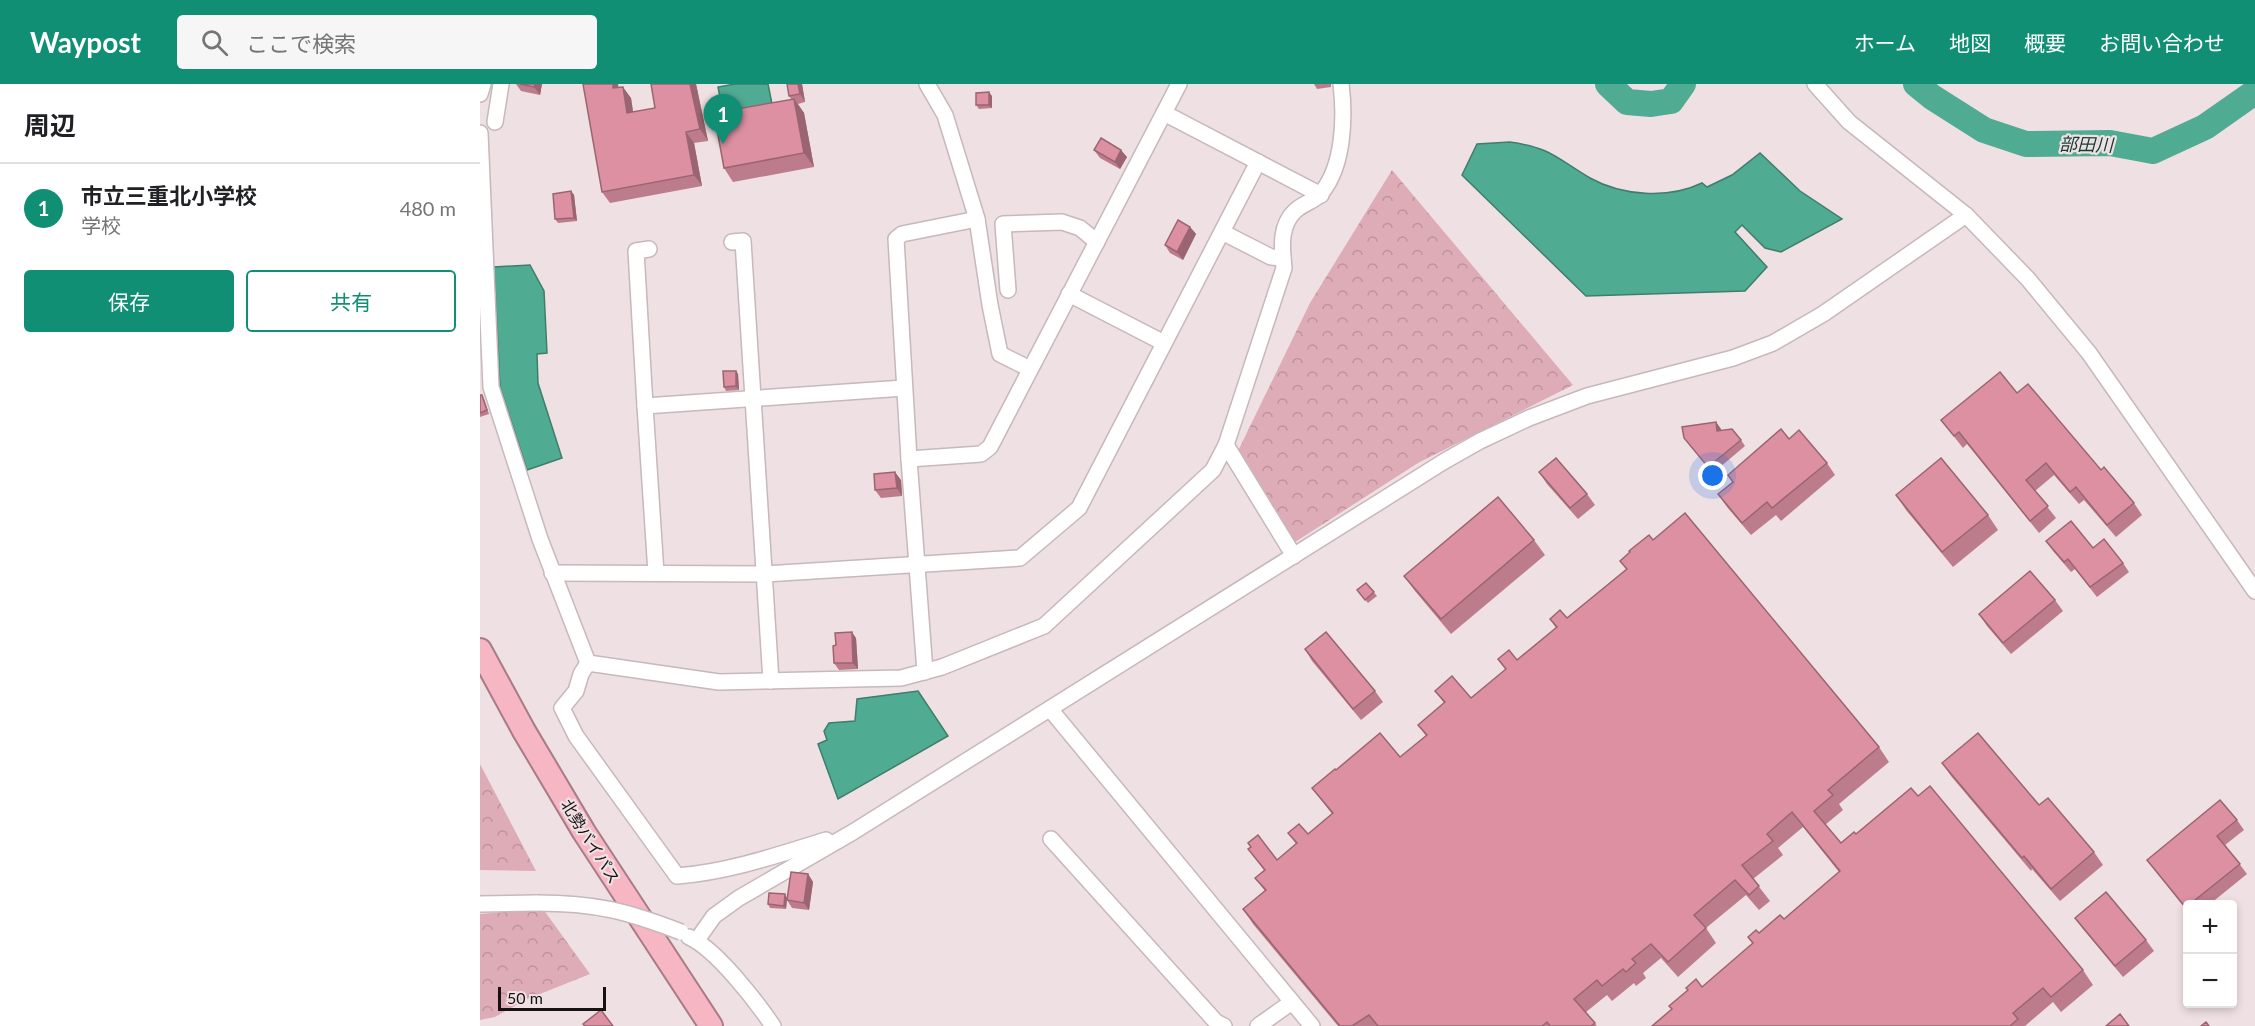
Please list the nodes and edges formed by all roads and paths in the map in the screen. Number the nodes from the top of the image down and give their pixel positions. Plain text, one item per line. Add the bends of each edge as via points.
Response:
1 (483, 84) edge
2 (501, 84) edge
3 (927, 84) edge
4 (1179, 84) edge
5 (1341, 84) edge
6 (1815, 84) edge
7 (480, 94) edge
8 (1164, 113) junction
9 (495, 122) dead end
10 (480, 133) edge
11 (1258, 162) junction
12 (1321, 195) junction
13 (1966, 215) junction
14 (977, 219) junction
15 (1222, 232) junction
16 (732, 242) dead end
17 (1097, 242) junction
18 (649, 249) dead end
19 (1283, 258) junction
20 (1008, 290) dead end
21 (1069, 294) junction
22 (1164, 343) junction
23 (1030, 369) junction
24 (904, 388) junction
25 (753, 398) junction
26 (645, 406) junction
27 (1226, 445) junction
28 (909, 459) junction
29 (1294, 556) junction
30 (916, 566) junction
31 (552, 573) junction
32 (656, 573) junction
33 (765, 574) junction
34 (2255, 591) edge
35 (480, 650) edge
36 (588, 663) junction
37 (925, 672) junction
38 (771, 681) junction
39 (1050, 709) junction
40 (853, 831) junction
41 (1051, 839) dead end
42 (480, 904) edge
43 (697, 940) junction
44 (1292, 1002) junction
45 (711, 1026) edge
46 (773, 1026) edge
47 (1224, 1026) edge
48 (1258, 1026) edge
49 (1312, 1026) edge

1 - 7 street
2 - 9 street
3 - 14 street via 945,115
4 - 8 street
5 - 12 street via 1344,130 1330,182
6 - 13 street via 1849,122
8 - 11 street
8 - 17 street
10 - 31 street via 491,387
11 - 12 street
11 - 15 street
12 - 19 street via 1295,211 1288,222 1281,240
13 - 29 street via 1823,314 1773,343 1711,365 1587,396 1529,418 1443,462
13 - 34 street via 2028,279 2089,353
14 - 23 street via 1000,354
14 - 24 street via 902,234 896,239
15 - 19 street via 1271,257
15 - 22 street
16 - 25 street via 743,241
17 - 20 street via 1080,228 1062,222 1003,224
17 - 21 street
18 - 26 street via 636,251
19 - 27 street via 1284,268
21 - 22 street
21 - 23 street
22 - 30 street via 1079,508 1020,558
23 - 28 street via 990,447 981,454
24 - 25 street
24 - 28 street
25 - 26 street
25 - 33 street
26 - 32 street
27 - 29 street
27 - 37 street via 1214,470 1044,626
28 - 30 street
29 - 39 street
30 - 33 street
30 - 37 street
31 - 32 street
31 - 36 street
32 - 33 street
33 - 38 street
35 - 45 highway, 北勢バイパス via 584,832
36 - 38 street via 719,682
36 - 40 street via 576,691 562,708 576,736 677,876 757,861
37 - 38 street via 901,678
39 - 40 street
39 - 44 street
40 - 43 street via 739,898 714,916
41 - 47 street via 1216,1022
42 - 43 street, bridge via 594,905 643,917
43 - 46 street
44 - 48 street
44 - 49 street

